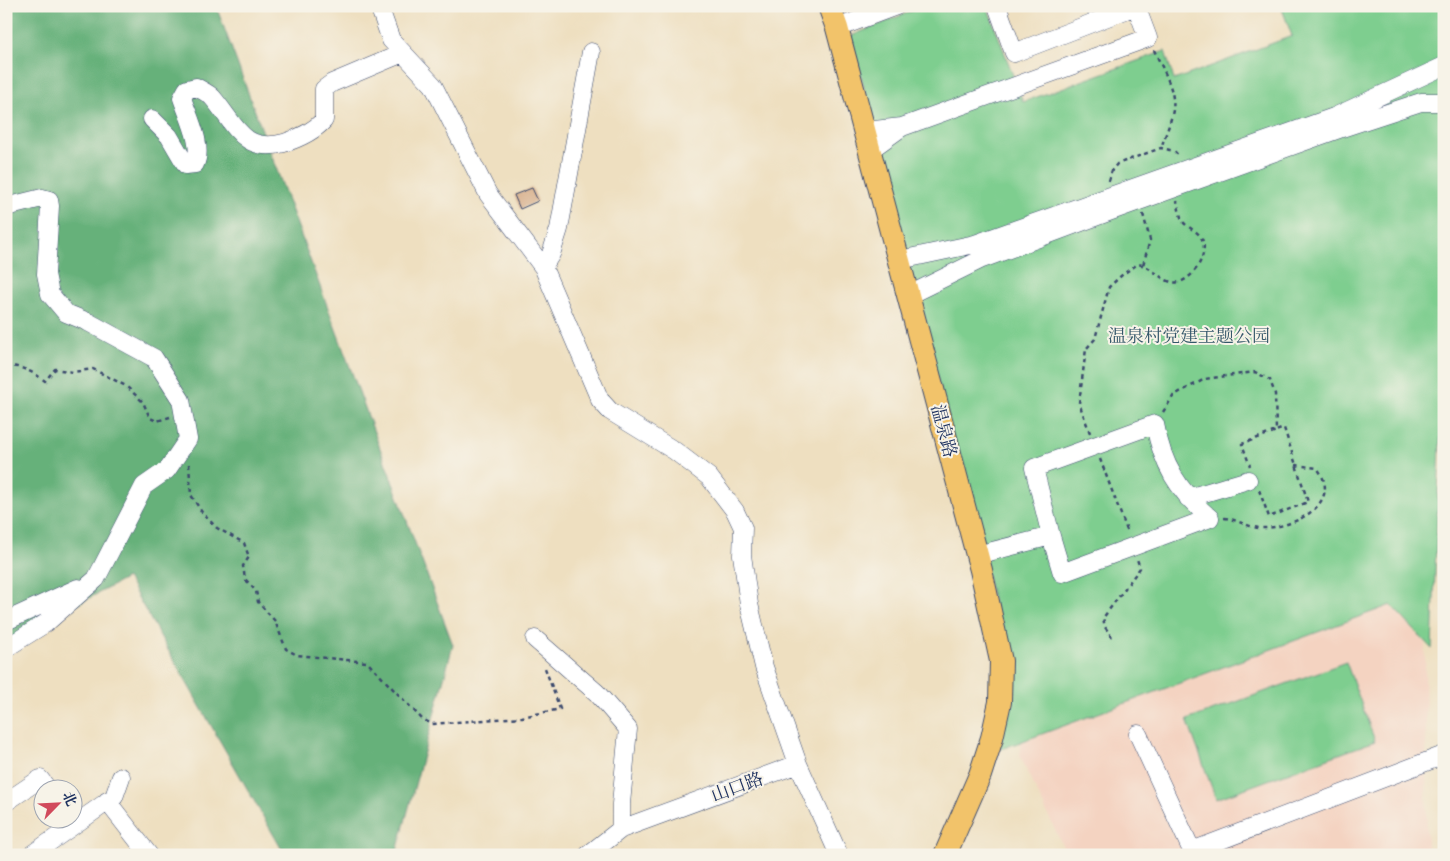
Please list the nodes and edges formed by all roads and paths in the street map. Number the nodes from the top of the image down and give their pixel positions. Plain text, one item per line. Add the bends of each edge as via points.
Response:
1 (378, 6) edge
2 (829, 6) edge
3 (896, 6) edge
4 (997, 6) edge
5 (1136, 6) edge
6 (837, 28) junction
7 (1148, 38) junction
8 (592, 52) dead end
9 (403, 54) junction
10 (1444, 66) edge
11 (1444, 102) edge
12 (152, 119) dead end
13 (1337, 123) junction
14 (867, 140) junction
15 (1161, 148) junction
16 (1192, 174) junction
17 (1173, 189) junction
18 (1138, 202) junction
19 (1109, 204) junction
20 (6, 207) edge
21 (900, 260) junction
22 (1143, 265) junction
23 (543, 267) junction
24 (909, 294) junction
25 (6, 365) edge
26 (183, 413) junction
27 (1155, 424) junction
28 (1276, 431) junction
29 (188, 439) junction
30 (1094, 446) junction
31 (1296, 465) junction
32 (1253, 480) junction
33 (1188, 498) junction
34 (1210, 518) junction
35 (1051, 536) junction
36 (1133, 546) junction
37 (977, 555) junction
38 (96, 579) junction
39 (6, 621) edge
40 (1112, 638) dead end
41 (535, 639) dead end
42 (6, 648) edge
43 (544, 666) dead end
44 (1138, 734) dead end
45 (1444, 755) edge
46 (798, 764) junction
47 (121, 777) dead end
48 (32, 784) edge
49 (107, 801) junction
50 (6, 802) edge
51 (82, 815) edge
52 (63, 828) edge
53 (621, 829) junction
54 (1193, 853) edge
55 (31, 855) edge
56 (149, 855) edge
57 (588, 855) edge
58 (839, 855) edge
59 (945, 855) edge

1 - 9 street via 387,32
2 - 6 main road, 温泉路
3 - 6 street
4 - 5 street via 1014,53
5 - 7 street
6 - 14 main road, 温泉路
7 - 14 street
7 - 15 path via 1173,97 1173,110
8 - 23 street via 559,229
9 - 12 street via 332,83 324,89 324,120 294,140 273,146 253,144 211,96 196,87 187,89 182,98 196,141 198,159 195,164 186,166 169,136
9 - 23 street via 433,85 488,194
10 - 13 street
11 - 13 street via 1421,102
13 - 16 street
14 - 21 main road, 温泉路
15 - 16 path via 1174,151
15 - 19 path via 1116,164 1112,170
16 - 17 street
16 - 19 street
17 - 18 street
17 - 22 path via 1183,222 1202,239 1204,249 1192,275 1183,281 1172,282
18 - 19 street
18 - 22 path via 1150,240
19 - 21 street via 975,244
19 - 24 street
20 - 26 street via 42,198 49,200 46,274 50,294 66,313 154,358 181,400
21 - 24 main road, 温泉路
22 - 30 path via 1138,264 1122,274 1109,288 1095,339 1086,349 1080,403
23 - 46 street via 600,400 610,411 675,451 709,477 735,511 743,528 742,555 749,604 764,667
24 - 37 main road, 温泉路
25 - 26 path via 22,367 45,381 55,369 72,372 94,369 126,386 144,402 150,418 157,421
26 - 29 street
27 - 28 path via 1174,395 1205,379 1255,372 1270,380 1275,394
27 - 30 street
27 - 33 street via 1164,461
28 - 31 path via 1284,428
28 - 32 path via 1242,444
29 - 38 street via 167,470 144,486
29 - 43 path via 191,495 217,528 244,543 249,557 243,566 245,579 256,591 258,602 275,621 286,649 297,654 367,662 422,719 432,724 522,717 560,709
30 - 35 street via 1034,468
30 - 36 path
31 - 32 path via 1308,502 1269,517
31 - 34 path via 1317,468 1325,479 1323,501 1314,510 1287,524 1258,529 1232,518
32 - 33 street
33 - 34 street
34 - 36 street
35 - 36 street via 1062,573
35 - 37 street
36 - 40 path via 1140,568 1103,618 1104,627
37 - 59 main road, 温泉路 via 1001,660 1000,702 980,775
38 - 39 street
38 - 42 street via 46,623
41 - 53 street via 597,693 628,729
44 - 54 street
45 - 54 street
46 - 53 street, 山口路
46 - 58 street
47 - 49 street via 114,797
48 - 50 street
49 - 51 street
49 - 56 street
52 - 55 street
53 - 57 street, 山口路

